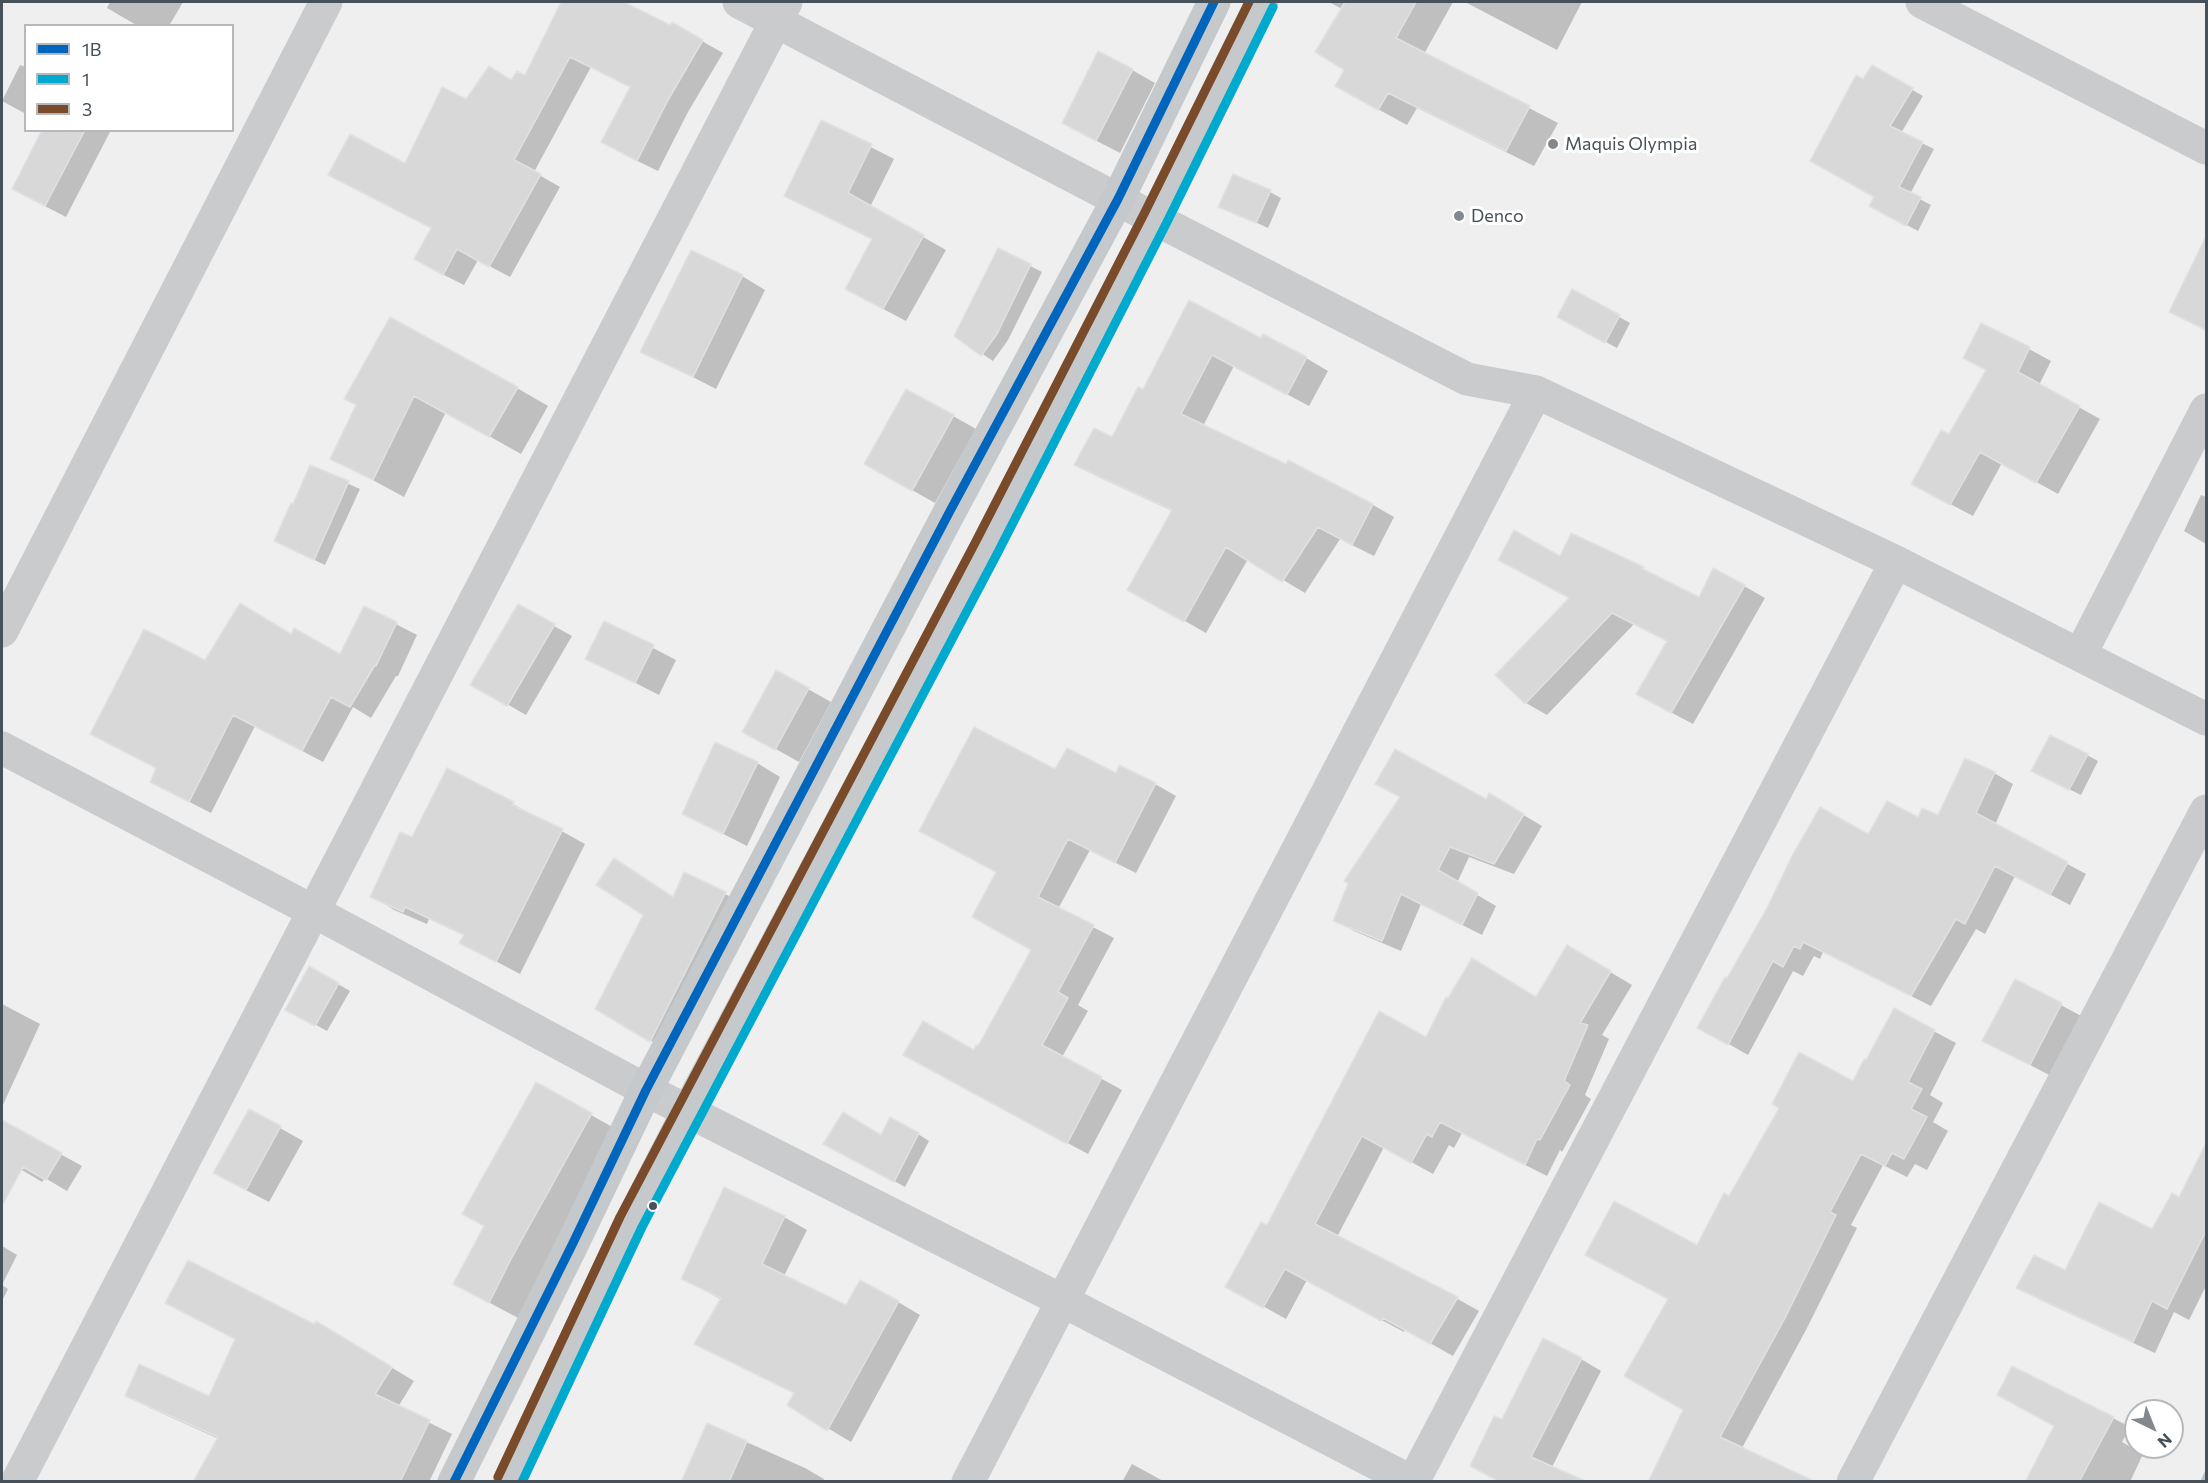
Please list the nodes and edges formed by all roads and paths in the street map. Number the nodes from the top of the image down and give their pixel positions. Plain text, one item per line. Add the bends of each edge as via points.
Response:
1 (326, 2) edge
2 (739, 2) edge
3 (1214, 2) edge
4 (1262, 2) edge
5 (1922, 2) edge
6 (781, 11) edge
7 (2206, 148) edge
8 (1118, 199) junction
9 (1155, 219) junction
10 (1536, 392) junction
11 (2206, 410) edge
12 (1896, 562) junction
13 (2, 631) edge
14 (2080, 655) junction
15 (2206, 719) edge
16 (2, 748) edge
17 (2206, 811) edge
18 (313, 911) junction
19 (646, 1090) junction
20 (688, 1112) junction
21 (1061, 1300) junction
22 (17, 1482) edge
23 (454, 1482) edge
24 (509, 1482) edge
25 (968, 1482) edge
26 (1412, 1482) edge
27 (1853, 1482) edge

1 - 13 street
2 - 6 street
3 - 8 main road
4 - 9 main road
5 - 7 street
6 - 8 street
6 - 18 street
8 - 9 street
8 - 19 main road
9 - 10 street via 1467,379
9 - 20 main road via 986,549
10 - 12 street
10 - 21 street
11 - 14 street
12 - 14 street
12 - 26 street
14 - 15 street
16 - 18 street
17 - 27 street
18 - 19 street
18 - 22 street
19 - 20 street
19 - 23 main road
20 - 21 street
20 - 24 main road via 631,1222
21 - 25 street
21 - 26 street

